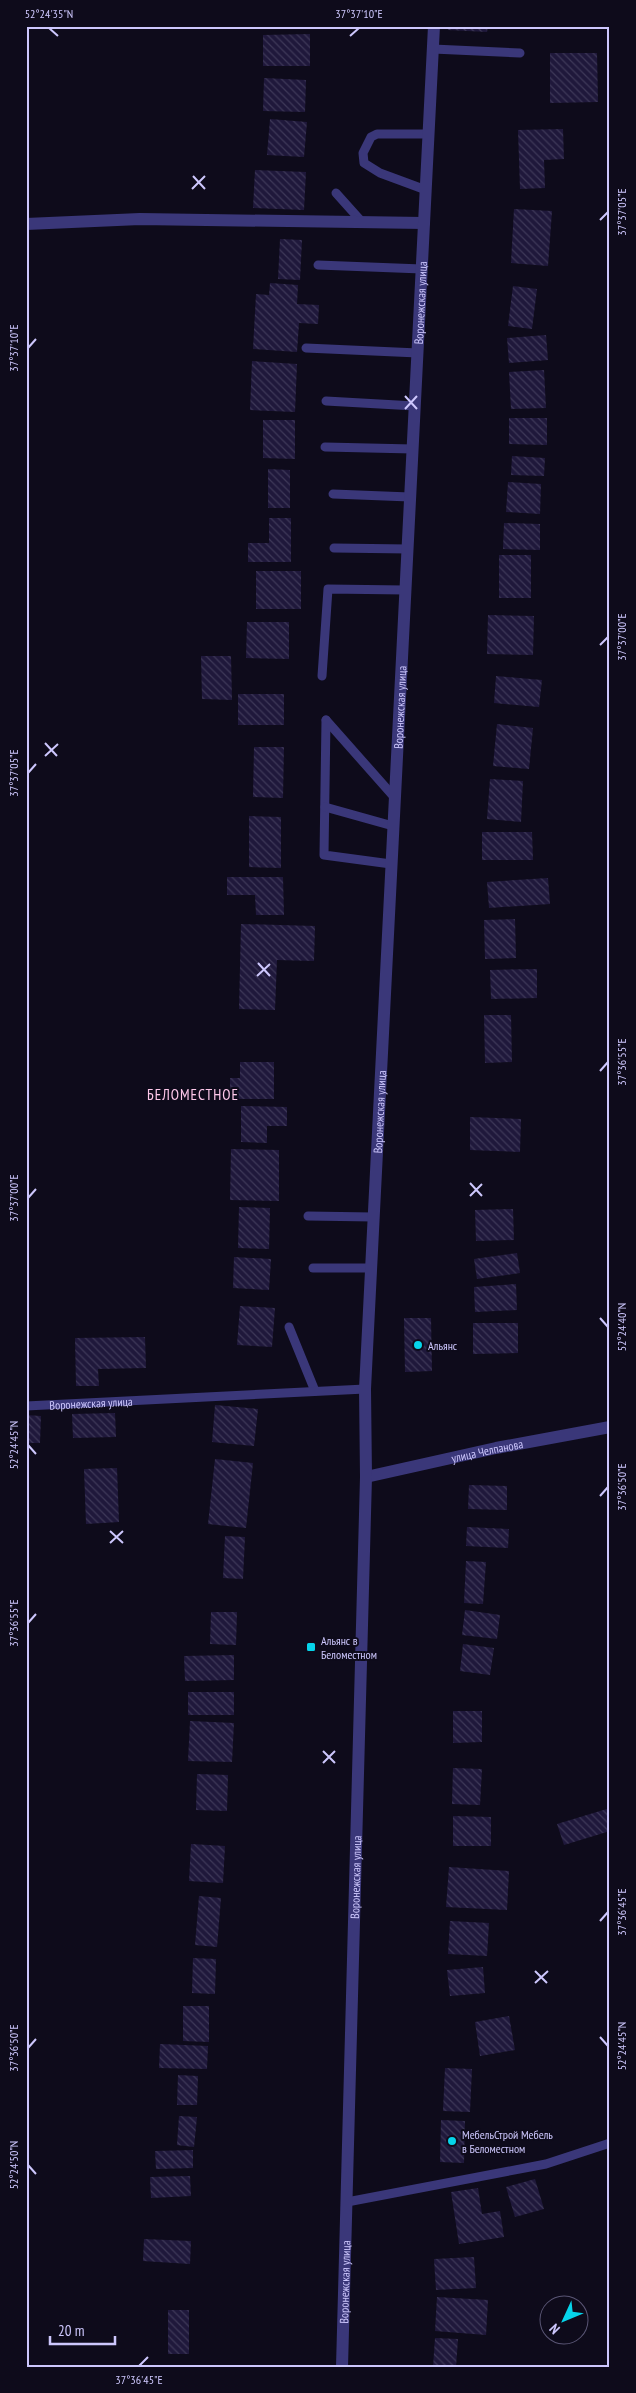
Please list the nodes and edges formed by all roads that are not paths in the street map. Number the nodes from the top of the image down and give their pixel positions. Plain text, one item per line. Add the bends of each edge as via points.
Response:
1 (434, 26) edge
2 (433, 49) junction
3 (520, 53) dead end
4 (429, 134) junction
5 (426, 190) junction
6 (336, 193) dead end
7 (362, 222) junction
8 (424, 223) junction
9 (26, 224) edge
10 (318, 265) dead end
11 (422, 270) junction
12 (306, 348) dead end
13 (418, 353) junction
14 (326, 401) dead end
15 (415, 406) junction
16 (324, 447) dead end
17 (413, 448) junction
18 (333, 494) dead end
19 (410, 497) junction
20 (334, 548) dead end
21 (408, 549) junction
22 (405, 590) junction
23 (322, 676) dead end
24 (395, 798) junction
25 (325, 807) junction
26 (393, 826) junction
27 (391, 864) junction
28 (308, 1216) dead end
29 (373, 1217) junction
30 (313, 1268) dead end
31 (370, 1268) junction
32 (289, 1328) dead end
33 (365, 1389) junction
34 (315, 1391) junction
35 (26, 1406) edge
36 (610, 1427) edge
37 (366, 1477) junction
38 (610, 2143) edge
39 (347, 2202) junction
40 (342, 2367) edge

1 - 2 street, Воронежская улица
2 - 3 lane
2 - 4 street, Воронежская улица
4 - 5 street, Воронежская улица
4 - 5 lane via 377,134 371,136 363,153 364,163 380,173
5 - 8 street, Воронежская улица
6 - 7 lane
7 - 8 street
7 - 9 street via 140,219
8 - 11 street, Воронежская улица
10 - 11 lane
11 - 13 street, Воронежская улица
12 - 13 lane
13 - 15 street, Воронежская улица
14 - 15 lane
15 - 17 street, Воронежская улица
16 - 17 lane
17 - 19 street, Воронежская улица
18 - 19 lane
19 - 21 street, Воронежская улица
20 - 21 lane
21 - 22 street, Воронежская улица
22 - 23 lane via 328,589
22 - 24 street, Воронежская улица
24 - 25 lane via 326,720
24 - 26 street, Воронежская улица
25 - 26 lane
25 - 27 lane via 324,854
26 - 27 street, Воронежская улица
27 - 29 street, Воронежская улица
28 - 29 lane
29 - 31 street, Воронежская улица
30 - 31 lane
31 - 33 street, Воронежская улица
32 - 34 lane
33 - 34 lane, Воронежская улица
33 - 37 street, Воронежская улица
34 - 35 lane, Воронежская улица
36 - 37 street, улица Челпанова
37 - 39 street, Воронежская улица
38 - 39 lane via 546,2164
39 - 40 street, Воронежская улица

